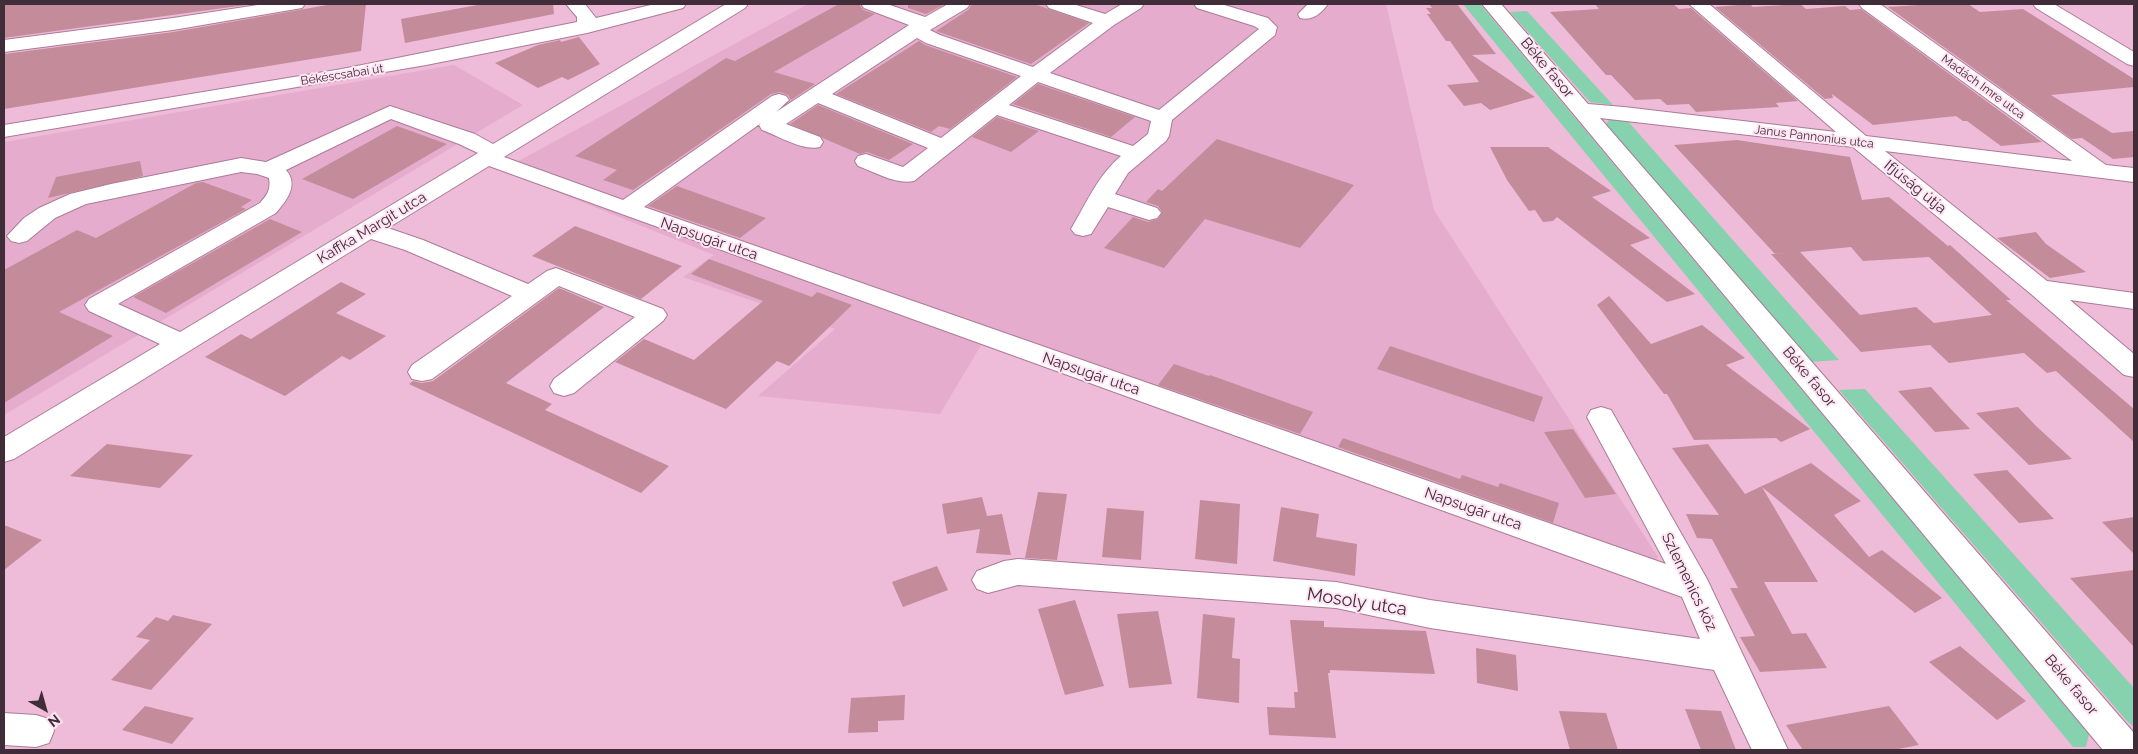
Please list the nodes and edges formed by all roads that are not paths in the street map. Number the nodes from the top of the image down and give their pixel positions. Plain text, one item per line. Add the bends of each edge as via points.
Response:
1 (296, 4) edge
2 (575, 4) edge
3 (677, 4) edge
4 (739, 4) edge
5 (870, 4) edge
6 (961, 4) edge
7 (1055, 4) edge
8 (1135, 4) edge
9 (1204, 4) edge
10 (1491, 4) edge
11 (1698, 4) edge
12 (1868, 4) edge
13 (2042, 4) edge
14 (233, 9) edge
15 (1107, 21) junction
16 (587, 27) junction
17 (916, 30) junction
18 (4, 46) edge
19 (2134, 60) edge
20 (1036, 74) junction
21 (816, 95) junction
22 (779, 100) dead end
23 (994, 107) junction
24 (1582, 110) junction
25 (1162, 118) junction
26 (6, 135) edge
27 (812, 142) dead end
28 (1860, 142) junction
29 (942, 146) junction
30 (1136, 154) junction
31 (491, 155) junction
32 (866, 161) dead end
33 (270, 169) junction
34 (2099, 170) junction
35 (2134, 175) edge
36 (1102, 197) junction
37 (626, 209) junction
38 (1148, 213) dead end
39 (1084, 229) dead end
40 (369, 230) junction
41 (19, 236) dead end
42 (2040, 288) junction
43 (530, 294) junction
44 (2134, 300) edge
45 (181, 343) junction
46 (2134, 368) edge
47 (422, 372) dead end
48 (564, 386) dead end
49 (1601, 417) dead end
50 (4, 451) edge
51 (988, 580) dead end
52 (1695, 588) junction
53 (1725, 657) junction
54 (1770, 750) edge
55 (2126, 750) edge

1 - 14 street
2 - 16 street via 586,16
3 - 16 street, Békéscsabai út
4 - 31 street, Kaffka Margit utca
5 - 17 street via 920,22
6 - 17 street
7 - 15 street
8 - 15 street
9 - 25 street via 1261,22 1268,27 1268,32
10 - 24 street, Béke fasor
11 - 28 street, Ifjúság útja
12 - 34 street, Madách Imre utca
13 - 19 street
14 - 18 street via 173,24
15 - 20 street
16 - 26 street, Békéscsabai út via 436,59
17 - 20 street via 933,39
17 - 21 street
20 - 23 street
20 - 25 street
21 - 27 street via 770,125
21 - 29 street
22 - 37 street
23 - 29 street
23 - 30 street
24 - 28 street, Janus Pannonius utca
24 - 55 street, Béke fasor
25 - 30 street via 1158,136
28 - 34 street, Janus Pannonius utca
28 - 42 street, Ifjúság útja
29 - 32 street via 906,176
30 - 36 street via 1119,168
31 - 33 street, Napsugár utca via 467,138 390,112
31 - 37 street, Napsugár utca
31 - 40 street, Kaffka Margit utca
33 - 41 street via 241,165 78,197 32,221
33 - 45 street via 279,175 282,186 281,195 268,208 98,305
34 - 35 street, Janus Pannonius utca
36 - 38 street
36 - 39 street
37 - 52 street, Napsugár utca
40 - 43 street via 414,245
40 - 45 street, Kaffka Margit utca
42 - 44 street
42 - 46 street, Ifjúság útja
43 - 47 street
43 - 48 street via 556,276 654,316
45 - 50 street, Kaffka Margit utca
49 - 52 street, Szlemenics köz
51 - 53 street, Mosoly utca via 1018,572 1336,595 1430,614
52 - 53 street, Szlemenics köz
53 - 54 street, Szlemenics köz

